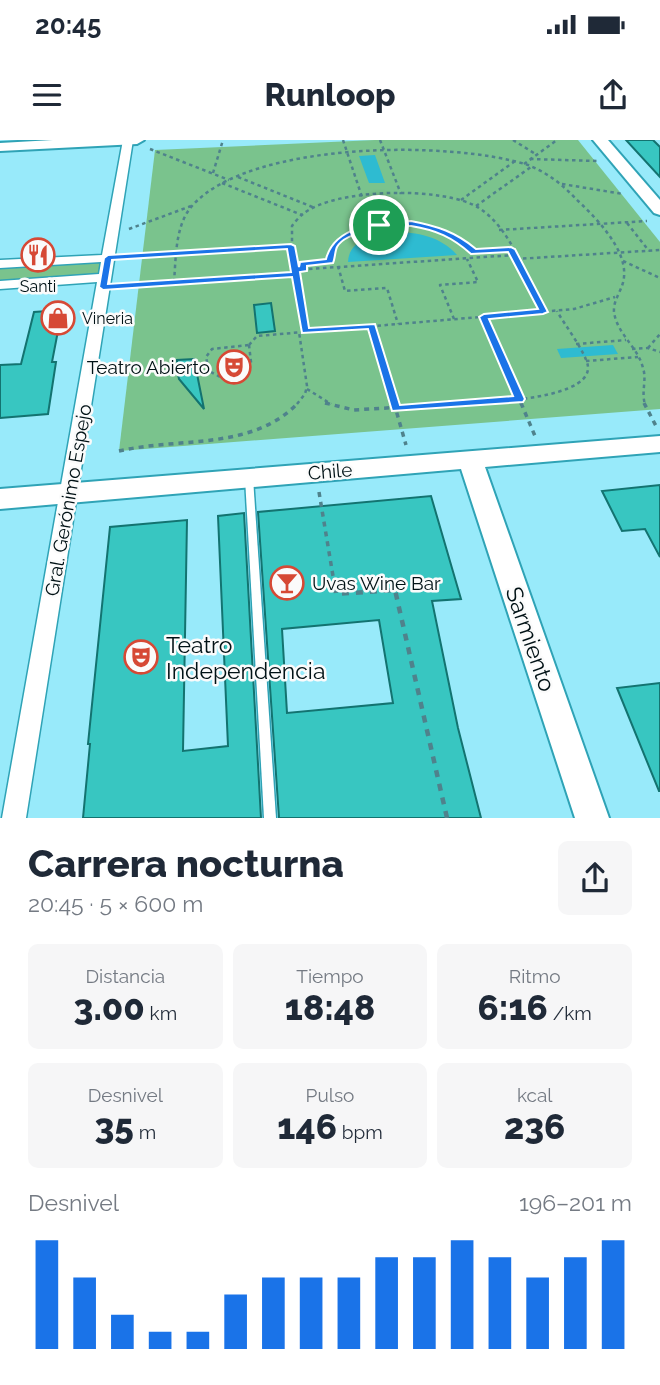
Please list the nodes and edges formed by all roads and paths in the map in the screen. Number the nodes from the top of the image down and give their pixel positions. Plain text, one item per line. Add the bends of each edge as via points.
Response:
1 (128, 140) edge
2 (137, 140) edge
3 (223, 140) edge
4 (343, 140) edge
5 (380, 140) edge
6 (513, 140) edge
7 (558, 140) edge
8 (600, 140) edge
9 (0, 147) edge
10 (384, 149) junction
11 (346, 152) junction
12 (537, 155) junction
13 (530, 159) junction
14 (515, 161) junction
15 (595, 161) dead end
16 (523, 164) junction
17 (531, 167) junction
18 (212, 173) junction
19 (236, 176) junction
20 (229, 180) junction
21 (222, 183) junction
22 (560, 183) junction
23 (401, 194) junction
24 (621, 194) dead end
25 (382, 196) junction
26 (362, 197) junction
27 (461, 200) junction
28 (193, 205) junction
29 (476, 206) junction
30 (314, 208) junction
31 (660, 210) edge
32 (302, 215) junction
33 (643, 221) dead end
34 (146, 223) dead end
35 (627, 223) junction
36 (391, 224) junction
37 (598, 225) junction
38 (499, 230) junction
39 (291, 246) junction
40 (511, 249) junction
41 (497, 250) junction
42 (660, 250) edge
43 (649, 251) junction
44 (176, 253) junction
45 (617, 253) junction
46 (500, 256) junction
47 (515, 257) junction
48 (108, 258) junction
49 (467, 259) junction
50 (621, 260) junction
51 (303, 263) junction
52 (0, 264) edge
53 (294, 264) junction
54 (338, 267) junction
55 (304, 269) junction
56 (295, 272) junction
57 (660, 278) edge
58 (174, 282) junction
59 (104, 283) junction
60 (0, 285) edge
61 (615, 297) junction
62 (557, 310) junction
63 (543, 312) junction
64 (484, 317) junction
65 (454, 319) junction
66 (398, 324) junction
67 (372, 326) junction
68 (305, 331) junction
69 (299, 332) junction
70 (660, 334) edge
71 (626, 340) junction
72 (249, 345) junction
73 (577, 346) junction
74 (648, 348) junction
75 (632, 349) junction
76 (660, 352) edge
77 (638, 357) junction
78 (584, 358) junction
79 (307, 389) junction
80 (520, 399) junction
81 (396, 409) junction
82 (528, 420) dead end
83 (402, 429) dead end
84 (660, 434) edge
85 (660, 444) edge
86 (119, 451) dead end
87 (470, 460) junction
88 (317, 472) junction
89 (249, 478) junction
90 (69, 493) junction
91 (0, 499) edge
92 (14, 818) edge
93 (270, 818) edge
94 (447, 818) edge
95 (592, 818) edge

1 - 2 street
1 - 9 street
1 - 18 path
1 - 48 street, Gral. Gerónimo Espejo
3 - 18 path
4 - 11 path
5 - 10 path
6 - 12 path
7 - 12 path
8 - 31 street
10 - 11 path
10 - 14 path via 444,148
10 - 23 path
11 - 19 path via 289,159
11 - 26 path
12 - 13 path
13 - 15 path
13 - 16 path
14 - 16 path
14 - 27 path
16 - 17 path
17 - 22 path
17 - 29 path
18 - 20 path
19 - 20 path
19 - 30 path
20 - 21 path
21 - 28 path
21 - 32 path
22 - 24 path
22 - 37 path
23 - 25 path
23 - 27 path
25 - 26 path
25 - 36 path
26 - 30 path
27 - 29 path
28 - 34 path
28 - 44 path via 181,225
29 - 38 path
30 - 32 path
32 - 39 path via 292,225
33 - 35 path
35 - 37 path
35 - 43 path
36 - 41 path via 440,229 474,252
36 - 51 path via 342,237 333,246 330,261
37 - 38 path
37 - 45 path
38 - 40 path
39 - 44 path
39 - 53 path
40 - 41 path
40 - 47 path
41 - 46 path
42 - 43 path
43 - 45 path
44 - 48 path
44 - 58 path
45 - 47 path
45 - 50 path
46 - 47 path
46 - 49 path
47 - 63 path
48 - 52 street
48 - 59 street, Gral. Gerónimo Espejo
49 - 54 path
49 - 65 path via 478,282 440,285
50 - 57 path
50 - 61 path via 626,269 624,282
51 - 53 path
51 - 55 path
53 - 56 path
54 - 55 path
54 - 66 path via 345,291 387,288
55 - 56 path
56 - 58 path
56 - 68 path
58 - 59 path
59 - 60 street
59 - 90 street, Gral. Gerónimo Espejo
61 - 62 path
61 - 71 path via 613,308
62 - 63 path
62 - 73 path
63 - 64 path
64 - 65 path
64 - 80 path
65 - 66 path
66 - 67 path
67 - 68 path
67 - 81 path
68 - 69 path
69 - 72 path via 257,336
69 - 79 path
70 - 74 path
71 - 73 path
71 - 75 path
72 - 72 path via 251,362 246,373 222,379 212,376 206,357 212,349
73 - 78 path
74 - 75 path
74 - 76 path
75 - 77 path
77 - 78 path
77 - 84 path via 644,370 643,396
78 - 80 path via 589,365 587,376 568,391
79 - 81 path via 343,409
79 - 86 path via 284,416 249,434 141,444
80 - 81 path
80 - 82 path
81 - 83 path
85 - 87 street, Chile
87 - 88 street, Chile
87 - 95 street, Sarmiento
88 - 89 street, Chile
88 - 94 path via 336,594 395,590
89 - 90 street, Chile
89 - 93 lane
90 - 91 street, Chile
90 - 92 street, Gral. Gerónimo Espejo

